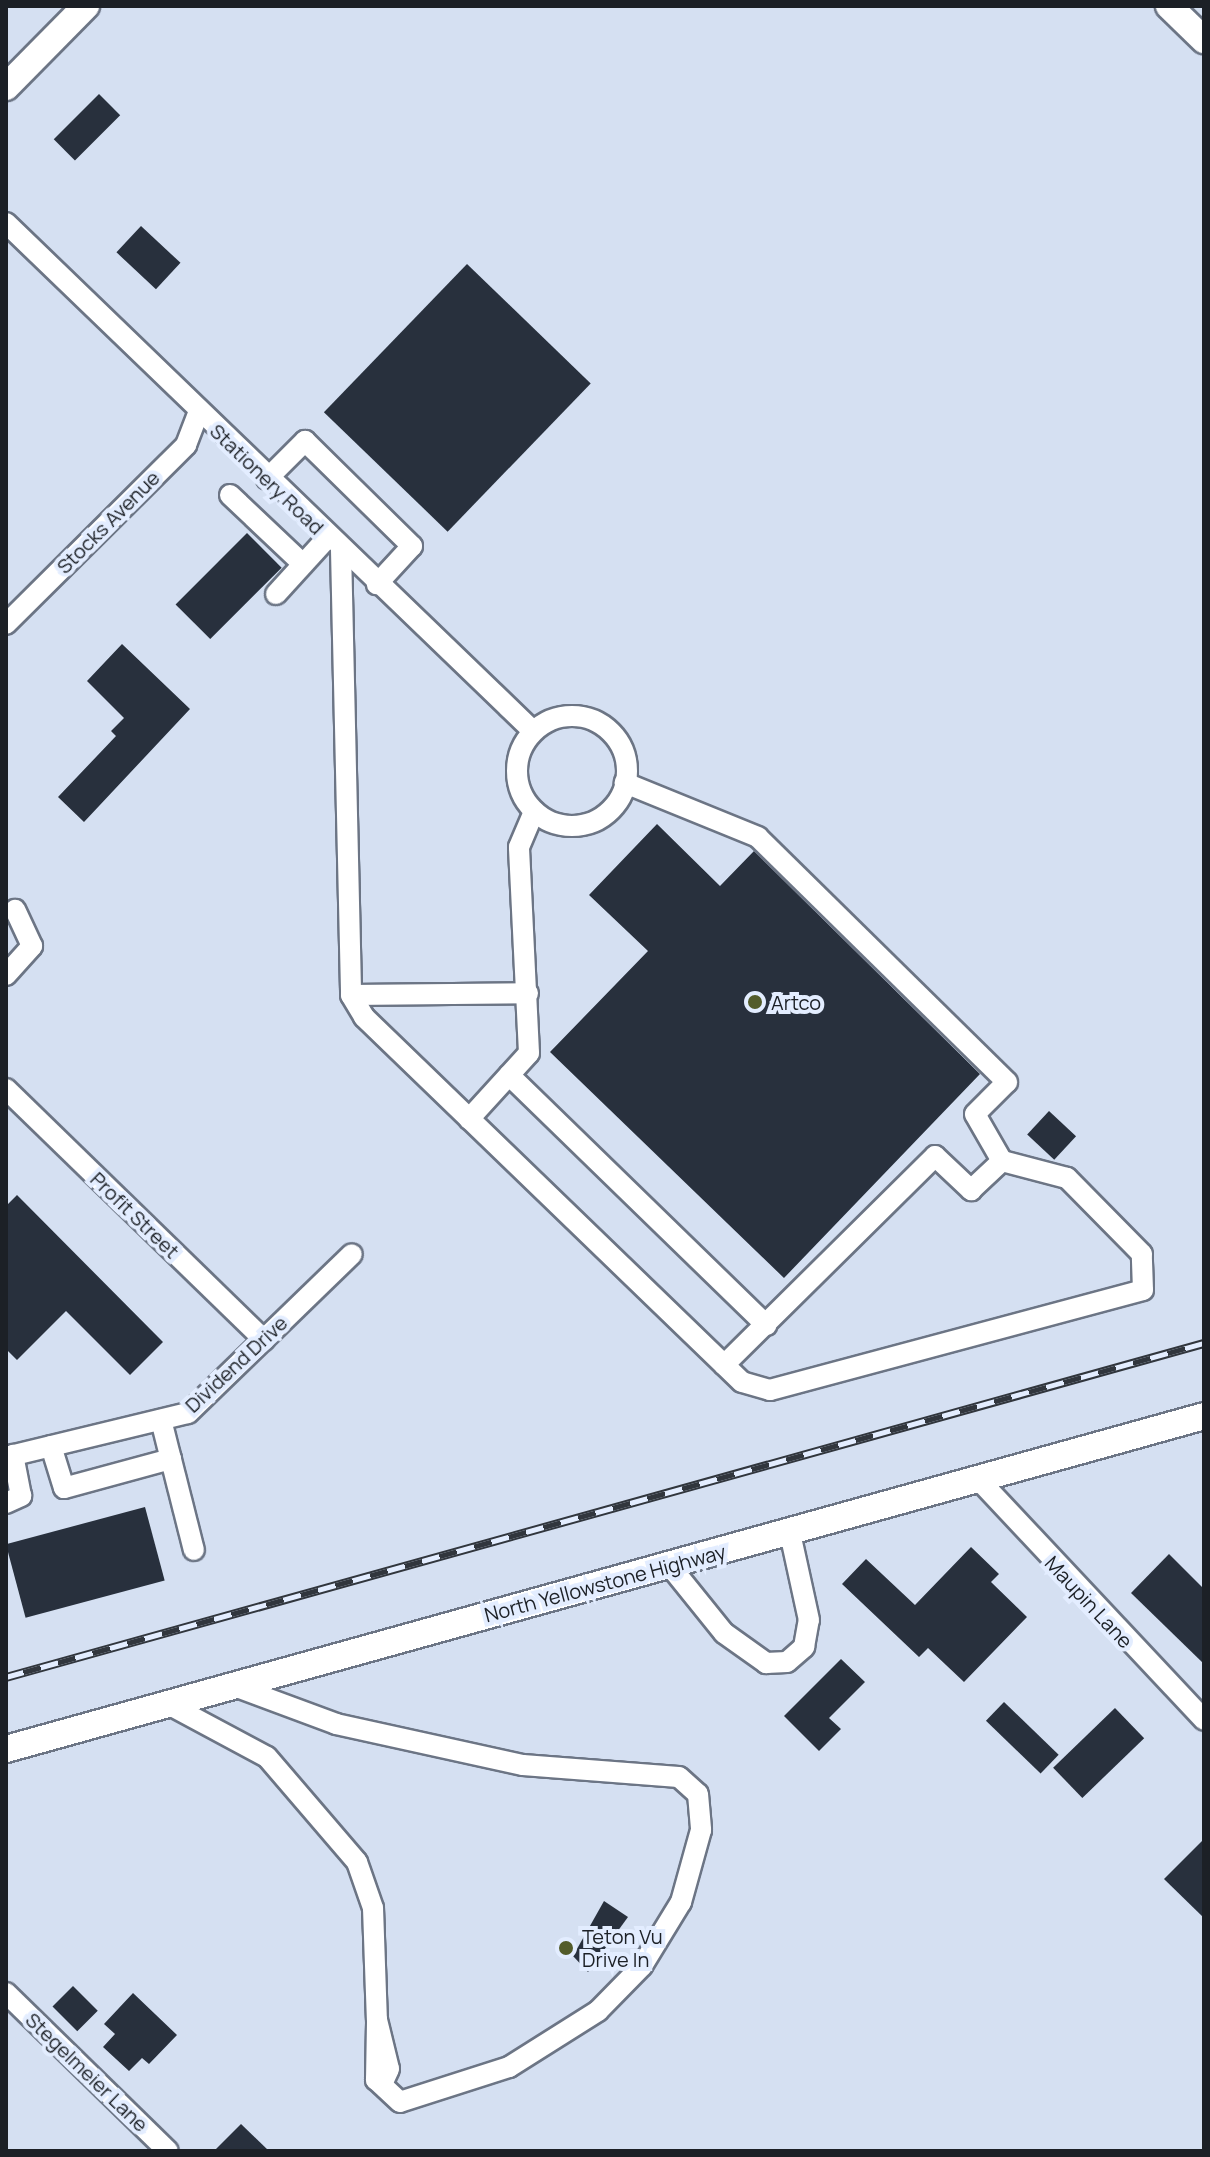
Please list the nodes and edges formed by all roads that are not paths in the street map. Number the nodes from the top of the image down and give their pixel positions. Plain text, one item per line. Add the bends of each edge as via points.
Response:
1 (86, 6) edge
2 (1169, 6) edge
3 (1204, 40) edge
4 (6, 87) edge
5 (8, 228) edge
6 (198, 413) junction
7 (267, 479) junction
8 (230, 495) dead end
9 (335, 544) junction
10 (303, 564) junction
11 (377, 584) junction
12 (276, 594) dead end
13 (6, 624) edge
14 (533, 731) junction
15 (625, 783) junction
16 (534, 811) junction
17 (15, 910) dead end
18 (6, 975) edge
19 (528, 993) junction
20 (351, 995) junction
21 (509, 1075) junction
22 (6, 1089) edge
23 (469, 1119) junction
24 (1002, 1161) junction
25 (352, 1254) dead end
26 (766, 1325) junction
27 (264, 1340) junction
28 (724, 1365) junction
29 (1204, 1416) edge
30 (161, 1420) junction
31 (51, 1446) junction
32 (10, 1456) edge
33 (171, 1459) junction
34 (979, 1480) junction
35 (6, 1503) edge
36 (790, 1533) junction
37 (194, 1550) dead end
38 (670, 1566) junction
39 (234, 1686) junction
40 (168, 1704) junction
41 (1204, 1720) edge
42 (6, 1749) edge
43 (6, 1993) edge
44 (168, 2151) edge

1 - 4 main road
2 - 3 main road
5 - 6 street, Stationery Road
6 - 7 street, Stationery Road
6 - 13 street, Stocks Avenue via 186,445
7 - 9 street, Stationery Road
7 - 11 street via 305,441 412,546
8 - 10 street
9 - 10 street
9 - 11 street, Stationery Road
9 - 20 street
10 - 12 street
11 - 14 street, Stationery Road
14 - 15 street via 566,716 602,724 624,754
14 - 16 street via 519,754 517,780
15 - 16 street via 614,807 584,825 557,824
15 - 24 street via 758,837 1007,1082 975,1114
16 - 19 street via 519,847
17 - 18 street via 32,946
19 - 20 street
19 - 21 street via 529,1053
20 - 23 street via 364,1017
21 - 23 street
21 - 26 street
22 - 27 street, Profit Street
23 - 28 street
24 - 26 street via 971,1190 935,1156
24 - 28 street via 1067,1178 1142,1254 1143,1290 770,1390 742,1382
25 - 27 street, Dividend Drive
26 - 28 street
27 - 30 street, Dividend Drive via 188,1413
29 - 34 main road, North Yellowstone Highway
30 - 31 street, Dividend Drive
30 - 33 street
31 - 32 street, Dividend Drive
31 - 33 street via 64,1488
32 - 35 street via 21,1496
33 - 37 street
34 - 36 main road, North Yellowstone Highway
34 - 41 street, Maupin Lane
36 - 38 main road, North Yellowstone Highway
36 - 38 street via 809,1620 804,1647 787,1662 766,1663 724,1633
38 - 39 main road, North Yellowstone Highway
39 - 40 main road, North Yellowstone Highway
39 - 40 street via 336,1724 523,1765 679,1777 698,1794 701,1830 681,1902 642,1966 598,2011 509,2067 400,2102 373,2065 373,1908 357,1862 267,1757
40 - 42 main road, North Yellowstone Highway
43 - 44 street, Stegelmeier Lane

